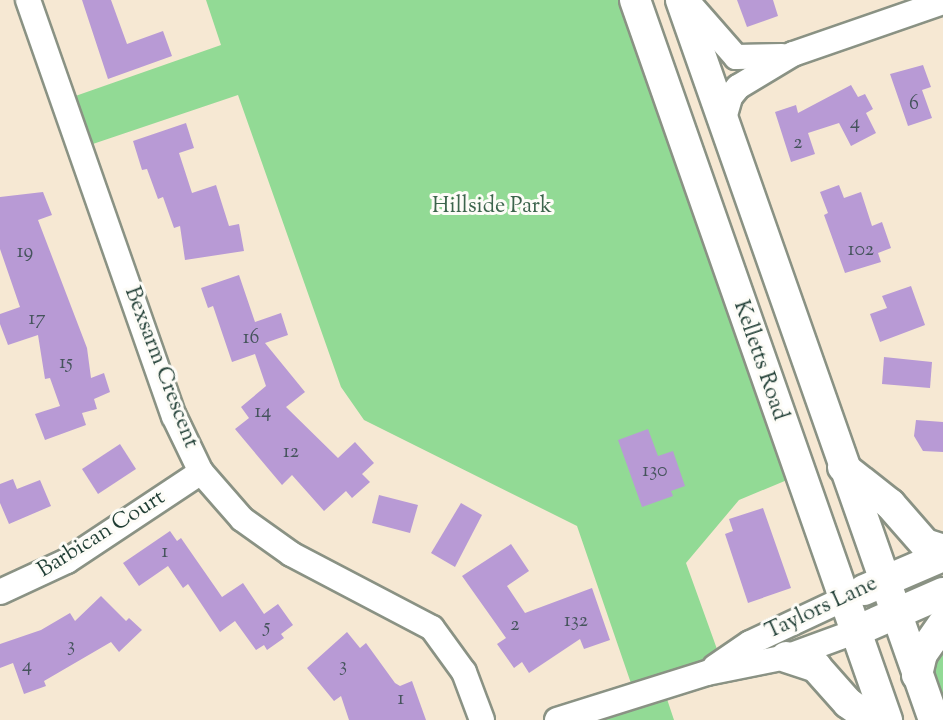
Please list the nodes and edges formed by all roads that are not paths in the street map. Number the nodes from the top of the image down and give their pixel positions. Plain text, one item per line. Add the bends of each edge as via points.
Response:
1 (28, 0) edge
2 (635, 0) edge
3 (681, 0) edge
4 (686, 0) edge
5 (943, 2) edge
6 (793, 54) junction
7 (723, 122) junction
8 (843, 466) junction
9 (201, 471) junction
10 (943, 550) edge
11 (943, 556) edge
12 (883, 581) junction
13 (0, 592) edge
14 (943, 593) edge
15 (842, 600) junction
16 (894, 614) junction
17 (943, 624) edge
18 (854, 632) junction
19 (786, 657) junction
20 (707, 673) junction
21 (917, 675) junction
22 (482, 720) edge
23 (557, 720) edge
24 (872, 720) edge
25 (887, 720) edge
26 (934, 720) edge

1 - 9 street, Bexsarm Crescent via 174,416
2 - 15 main road, Kelletts Road
3 - 7 main road, Kelletts Road
4 - 6 street via 736,57 755,60
5 - 6 street
6 - 7 street via 738,87 730,97
7 - 8 main road, Kelletts Road
8 - 10 main road via 890,504 925,544
8 - 12 main road, Kelletts Road
9 - 13 street, Barbican Court via 75,556
9 - 22 street, Bexsarm Crescent via 242,519 291,554 432,628 464,672
11 - 12 main road, Taylors Lane
12 - 15 main road, Taylors Lane
12 - 16 main road, Kelletts Road
14 - 16 main road, Taylors Lane
15 - 18 main road, Kelletts Road
15 - 20 street, Taylors Lane via 750,643
16 - 18 main road, Taylors Lane
16 - 21 main road, Kelletts Road
17 - 21 main road via 922,654
18 - 19 street, Taylors Lane
18 - 25 main road, Kelletts Road
19 - 20 street, Taylors Lane
19 - 24 main road via 816,667 848,703
20 - 23 street, Taylors Lane
21 - 26 main road, Kelletts Road

